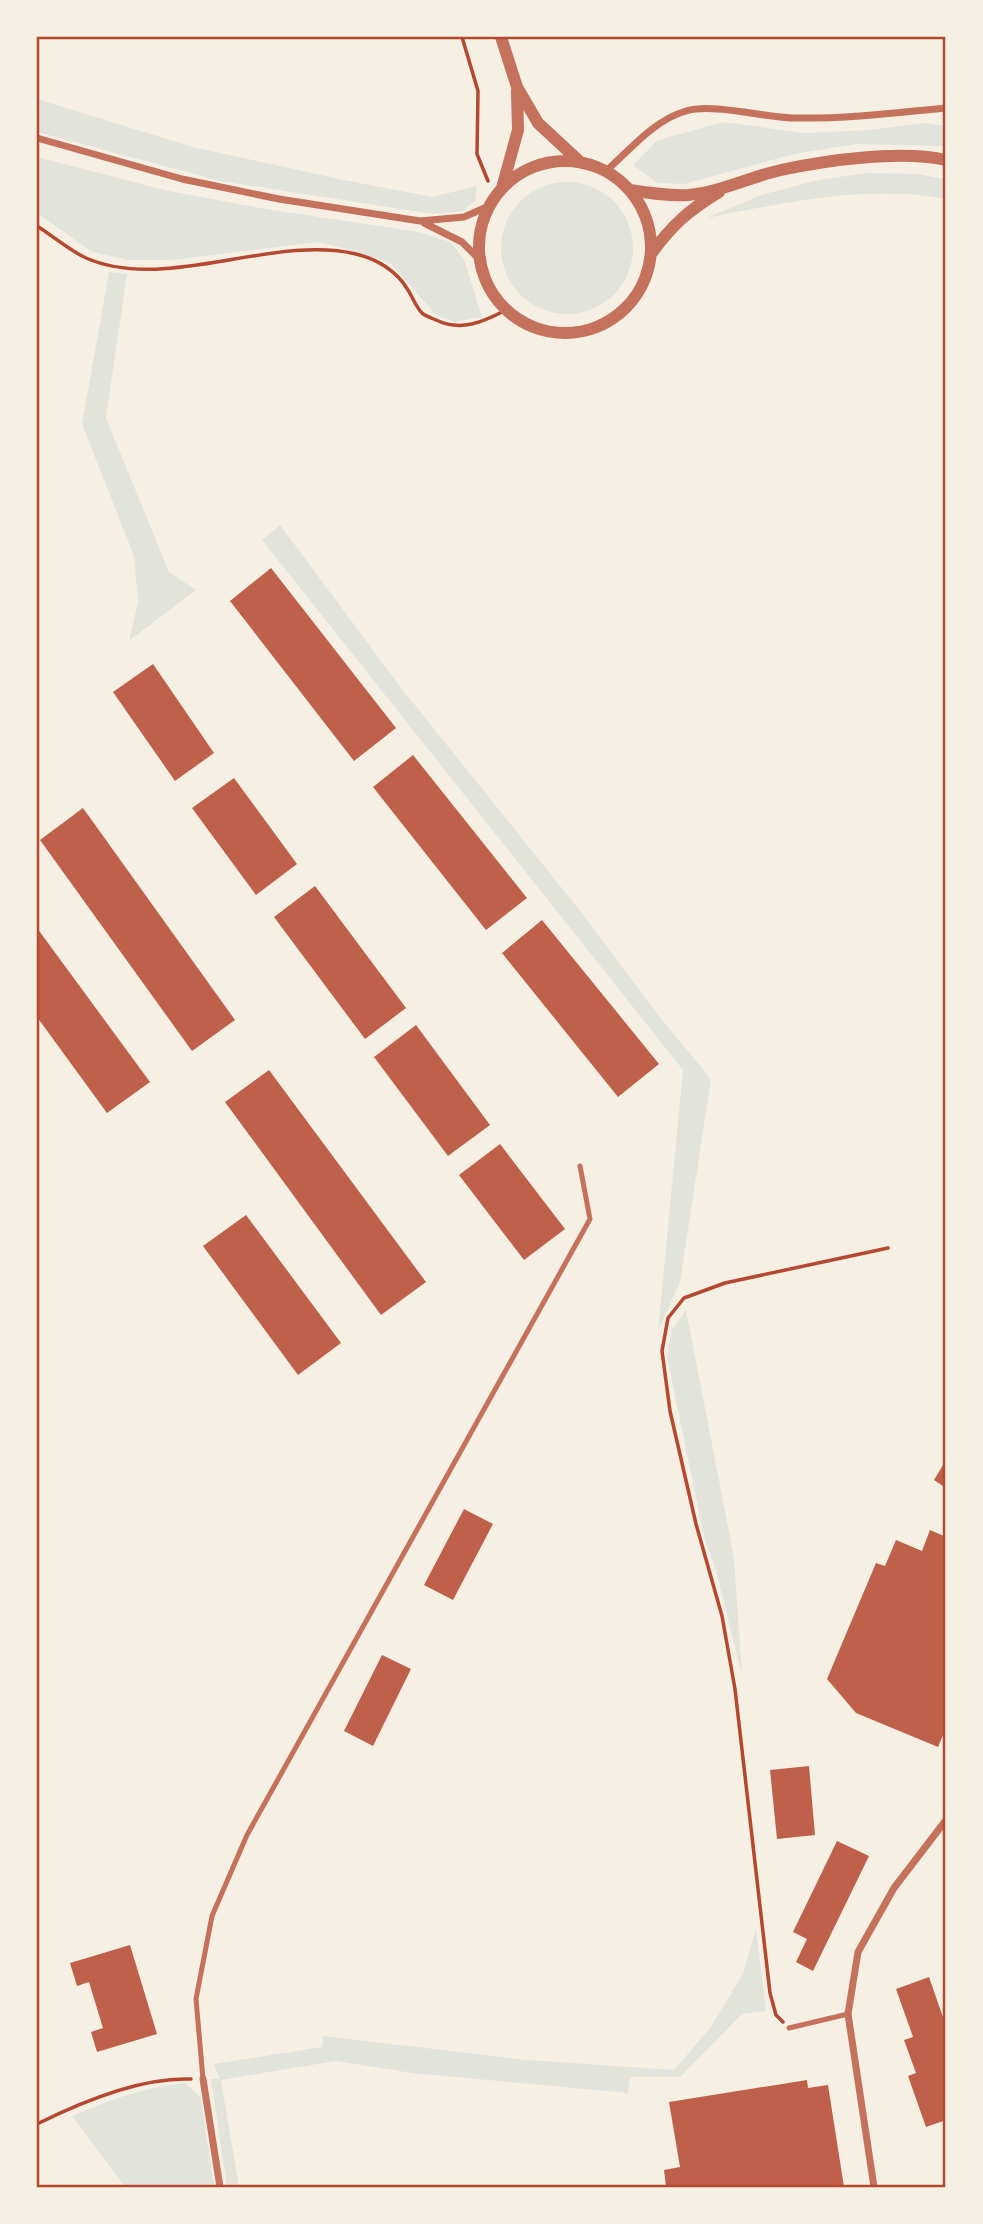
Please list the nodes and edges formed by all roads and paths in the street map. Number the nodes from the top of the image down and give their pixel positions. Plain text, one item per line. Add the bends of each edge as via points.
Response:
1 (462, 37) edge
2 (501, 37) edge
3 (517, 87) junction
4 (946, 108) edge
5 (37, 138) edge
6 (946, 160) edge
7 (580, 162) junction
8 (606, 171) junction
9 (729, 186) junction
10 (630, 190) junction
11 (500, 191) junction
12 (489, 206) junction
13 (420, 221) junction
14 (37, 226) edge
15 (651, 254) junction
16 (480, 259) junction
17 (506, 310) junction
18 (580, 1166) dead end
19 (888, 1248) dead end
20 (946, 1821) edge
21 (848, 2014) junction
22 (789, 2028) joint
23 (204, 2079) junction
24 (37, 2124) edge
25 (220, 2187) edge
26 (874, 2187) edge

1 - 11 path via 478,91 477,154 485,177
2 - 3 street
3 - 7 street via 538,123
3 - 11 street via 519,130
4 - 8 street via 791,118 688,110 662,121
5 - 13 street via 195,181
6 - 9 street via 883,156 833,160
7 - 8 street
7 - 11 street via 551,162 522,172
8 - 10 street
9 - 10 street via 690,194
9 - 15 street via 671,227
10 - 15 street via 646,218
11 - 12 street
12 - 13 street via 464,217
12 - 16 street via 480,232
13 - 16 street via 462,242
14 - 17 path via 86,258 145,268 292,250 357,254 384,264 405,285 421,313 447,326 480,324
15 - 17 street via 644,283 629,305 606,323 583,332 557,333 530,326
16 - 17 street via 489,288
18 - 23 lane via 590,1219 247,1835 212,1916 197,1999
19 - 22 path via 725,1283 684,1298 668,1318 662,1351 670,1411 731,1665 770,1993 776,2015
20 - 21 street via 894,1888 858,1952
21 - 22 lane
21 - 26 street
23 - 24 path via 142,2084
23 - 25 street

